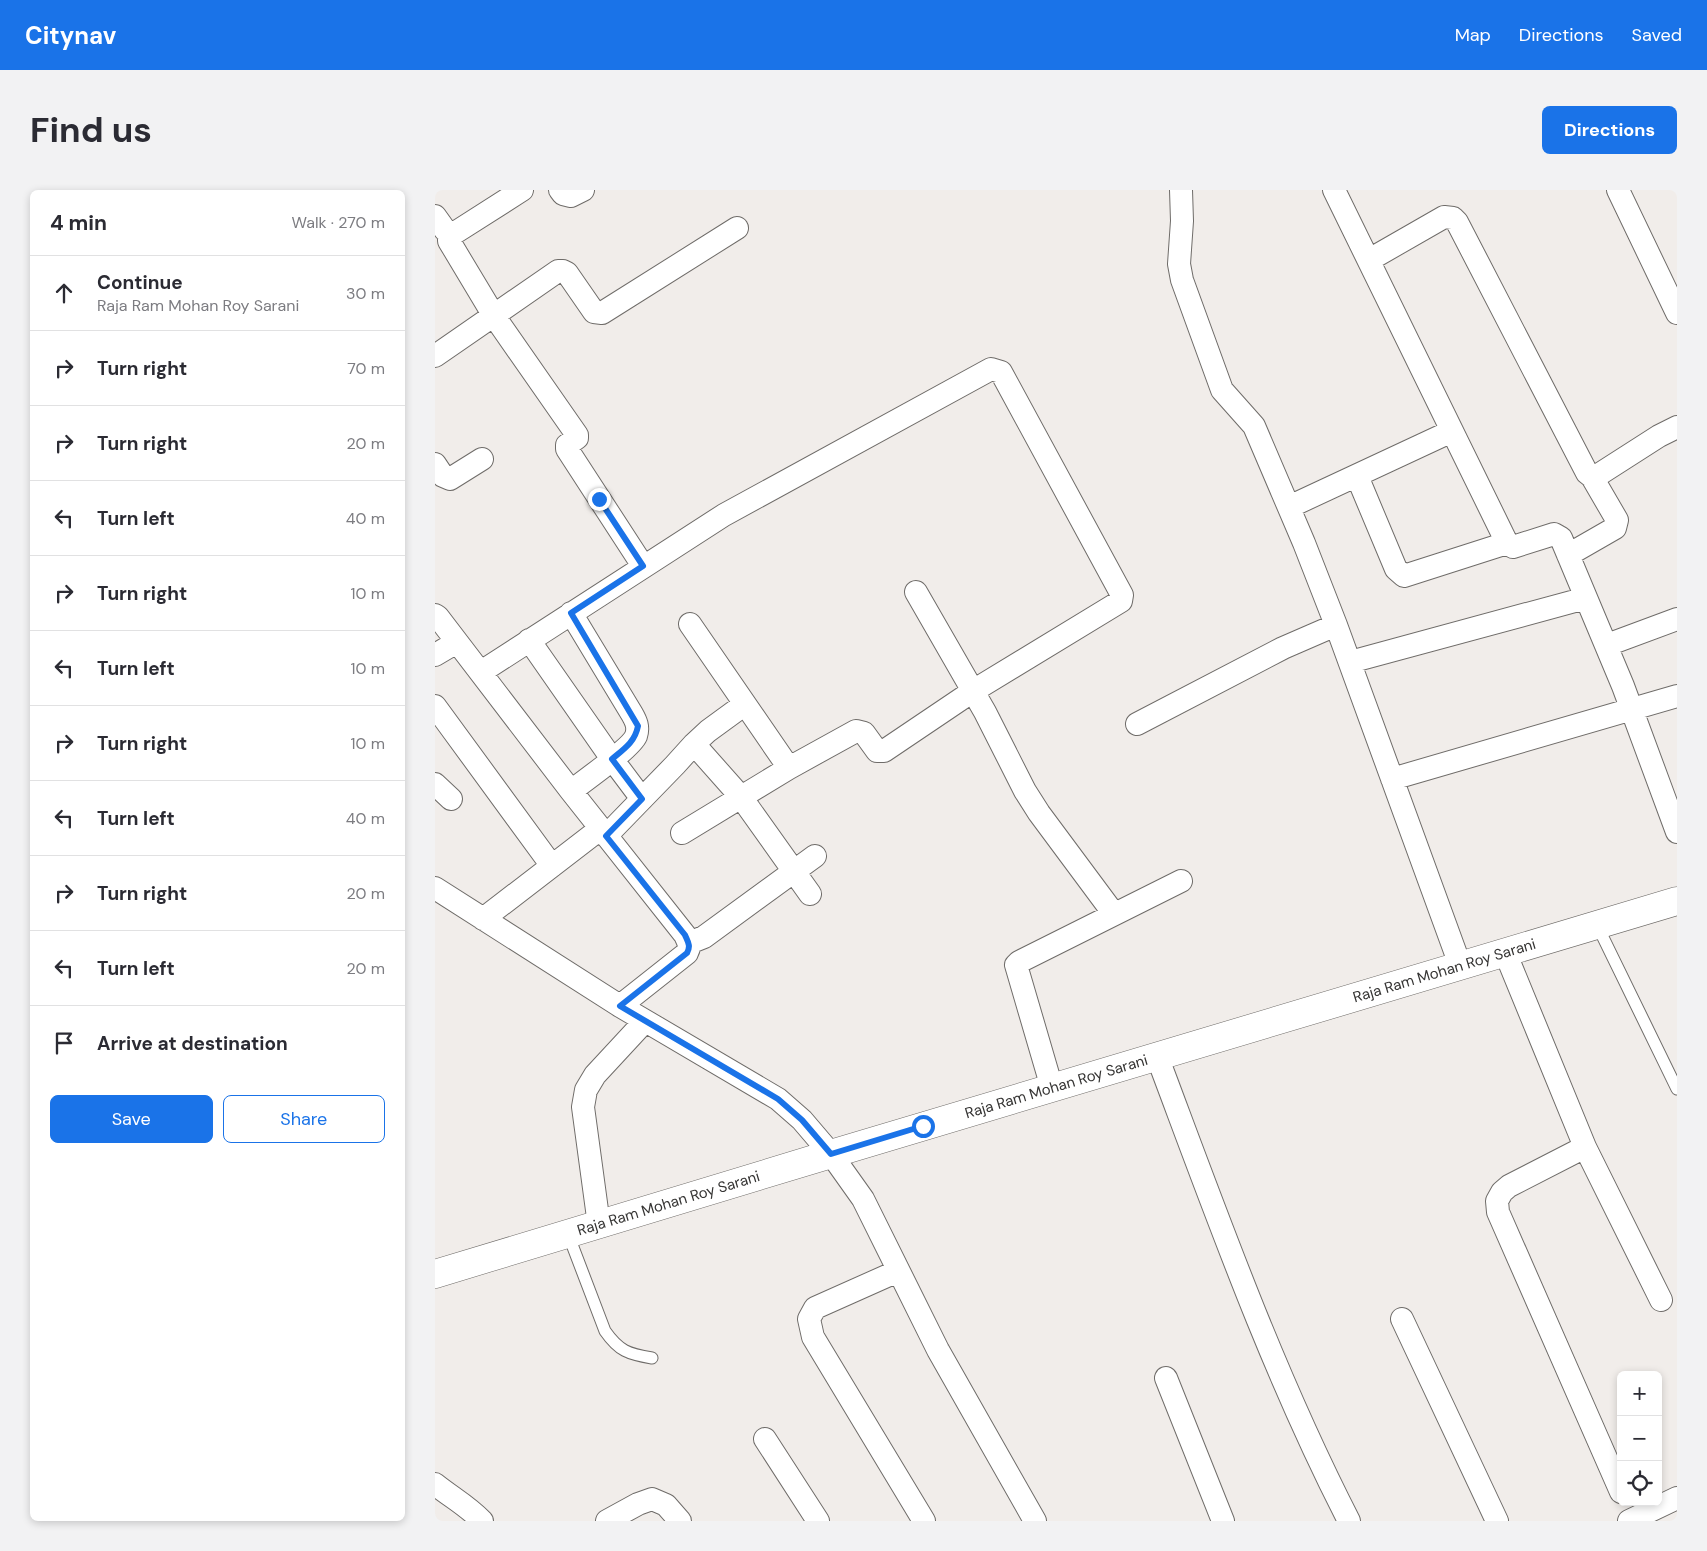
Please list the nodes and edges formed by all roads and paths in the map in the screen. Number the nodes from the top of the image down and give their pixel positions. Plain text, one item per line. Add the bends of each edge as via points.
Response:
1 (521, 190) edge
2 (561, 190) edge
3 (583, 190) edge
4 (1181, 190) edge
5 (1335, 190) edge
6 (1618, 190) edge
7 (442, 225) edge
8 (737, 228) dead end
9 (1369, 260) junction
10 (1677, 313) edge
11 (494, 316) junction
12 (435, 356) edge
13 (1677, 427) edge
14 (1452, 431) junction
15 (482, 459) dead end
16 (435, 464) edge
17 (1357, 476) junction
18 (1592, 477) junction
19 (1289, 507) junction
20 (1507, 543) junction
21 (1568, 555) junction
22 (643, 566) junction
23 (916, 592) dead end
24 (1587, 598) junction
25 (571, 613) junction
26 (435, 615) edge
27 (1677, 619) edge
28 (691, 624) dead end
29 (1336, 625) junction
30 (529, 640) junction
31 (457, 642) junction
32 (1607, 645) junction
33 (435, 655) edge
34 (1350, 662) junction
35 (481, 672) junction
36 (973, 691) junction
37 (1677, 696) edge
38 (745, 704) junction
39 (435, 706) edge
40 (1632, 709) junction
41 (1137, 724) dead end
42 (694, 744) junction
43 (612, 759) junction
44 (789, 768) junction
45 (1392, 779) junction
46 (571, 791) junction
47 (741, 797) junction
48 (642, 799) junction
49 (603, 832) junction
50 (1677, 832) edge
51 (682, 833) dead end
52 (815, 856) dead end
53 (552, 866) junction
54 (794, 871) junction
55 (1181, 881) dead end
56 (435, 888) edge
57 (810, 894) dead end
58 (1677, 901) edge
59 (1114, 914) junction
60 (483, 919) junction
61 (1597, 925) junction
62 (689, 943) junction
63 (1505, 952) junction
64 (1460, 965) junction
65 (620, 1006) junction
66 (645, 1021) junction
67 (1157, 1056) junction
68 (1052, 1088) junction
69 (1677, 1089) edge
70 (1585, 1147) junction
71 (831, 1154) junction
72 (599, 1224) junction
73 (568, 1234) junction
74 (898, 1271) junction
75 (435, 1274) edge
76 (1661, 1300) dead end
77 (1402, 1318) dead end
78 (652, 1358) dead end
79 (1166, 1378) dead end
80 (765, 1439) dead end
81 (1617, 1483) edge
82 (435, 1484) edge
83 (1677, 1498) edge
84 (1629, 1514) edge
85 (482, 1521) edge
86 (607, 1521) edge
87 (679, 1521) edge
88 (818, 1521) edge
89 (924, 1521) edge
90 (1035, 1521) edge
91 (1223, 1521) edge
92 (1349, 1521) edge
93 (1497, 1521) edge

1 - 7 street via 453,234
2 - 3 street via 571,196
4 - 19 street via 1179,264 1182,280 1222,390 1254,426
5 - 9 street
6 - 10 street
7 - 11 street
8 - 11 street via 602,313 594,312 567,273 558,271
9 - 14 street
9 - 18 street via 1444,218 1453,218 1587,473
11 - 12 street
11 - 22 street via 577,435 567,449
13 - 18 street
14 - 17 street
14 - 20 street
15 - 16 street via 450,479 443,476
17 - 19 street
17 - 20 street via 1393,563 1404,576
18 - 21 street via 1617,524
19 - 29 street
20 - 21 street via 1513,547 1554,534 1561,538
21 - 24 street
22 - 25 street
22 - 36 street via 724,515 991,369 996,370 1001,372 1122,599
23 - 36 street
24 - 32 street
24 - 34 street
25 - 30 street
25 - 43 street via 638,726 636,736
26 - 31 street
27 - 32 street
28 - 38 street
29 - 34 street
29 - 41 street via 1283,648
30 - 35 street
30 - 43 street
31 - 33 street
31 - 35 street
32 - 40 street
34 - 45 street
35 - 46 street
36 - 44 street via 884,751 877,751 864,733 856,731
36 - 59 street via 1029,798
37 - 40 street
38 - 42 street
38 - 44 street
39 - 53 street
40 - 45 street
40 - 50 street
42 - 47 street
42 - 48 street
43 - 46 street
43 - 48 street
44 - 47 street
45 - 64 street
46 - 49 street
47 - 51 street
47 - 54 street
48 - 49 street
49 - 53 street
49 - 62 street
52 - 54 street
53 - 60 street
54 - 57 street
54 - 62 street via 704,937
55 - 59 street
56 - 60 street
58 - 61 street, Raja Ram Mohan Roy Sarani
59 - 68 street via 1016,965
60 - 65 street
61 - 63 street, Raja Ram Mohan Roy Sarani
61 - 69 lane
62 - 65 street via 687,953
63 - 64 street, Raja Ram Mohan Roy Sarani
63 - 70 street
64 - 67 street, Raja Ram Mohan Roy Sarani
65 - 66 street
66 - 71 street via 778,1099 802,1120
66 - 72 street via 595,1075 586,1090 583,1107
67 - 68 street, Raja Ram Mohan Roy Sarani
67 - 92 street via 1271,1355
68 - 71 street, Raja Ram Mohan Roy Sarani
70 - 76 street
70 - 81 street via 1509,1186 1497,1201 1498,1212
71 - 72 street, Raja Ram Mohan Roy Sarani
71 - 74 street via 863,1199
72 - 73 street, Raja Ram Mohan Roy Sarani
73 - 75 street, Raja Ram Mohan Roy Sarani
73 - 78 lane via 605,1331 625,1352
74 - 89 street via 815,1308 809,1319 813,1337
74 - 90 street via 938,1350
77 - 93 street
79 - 91 street
80 - 88 street
82 - 85 street via 466,1505
83 - 84 street
86 - 87 street via 652,1499 666,1505

